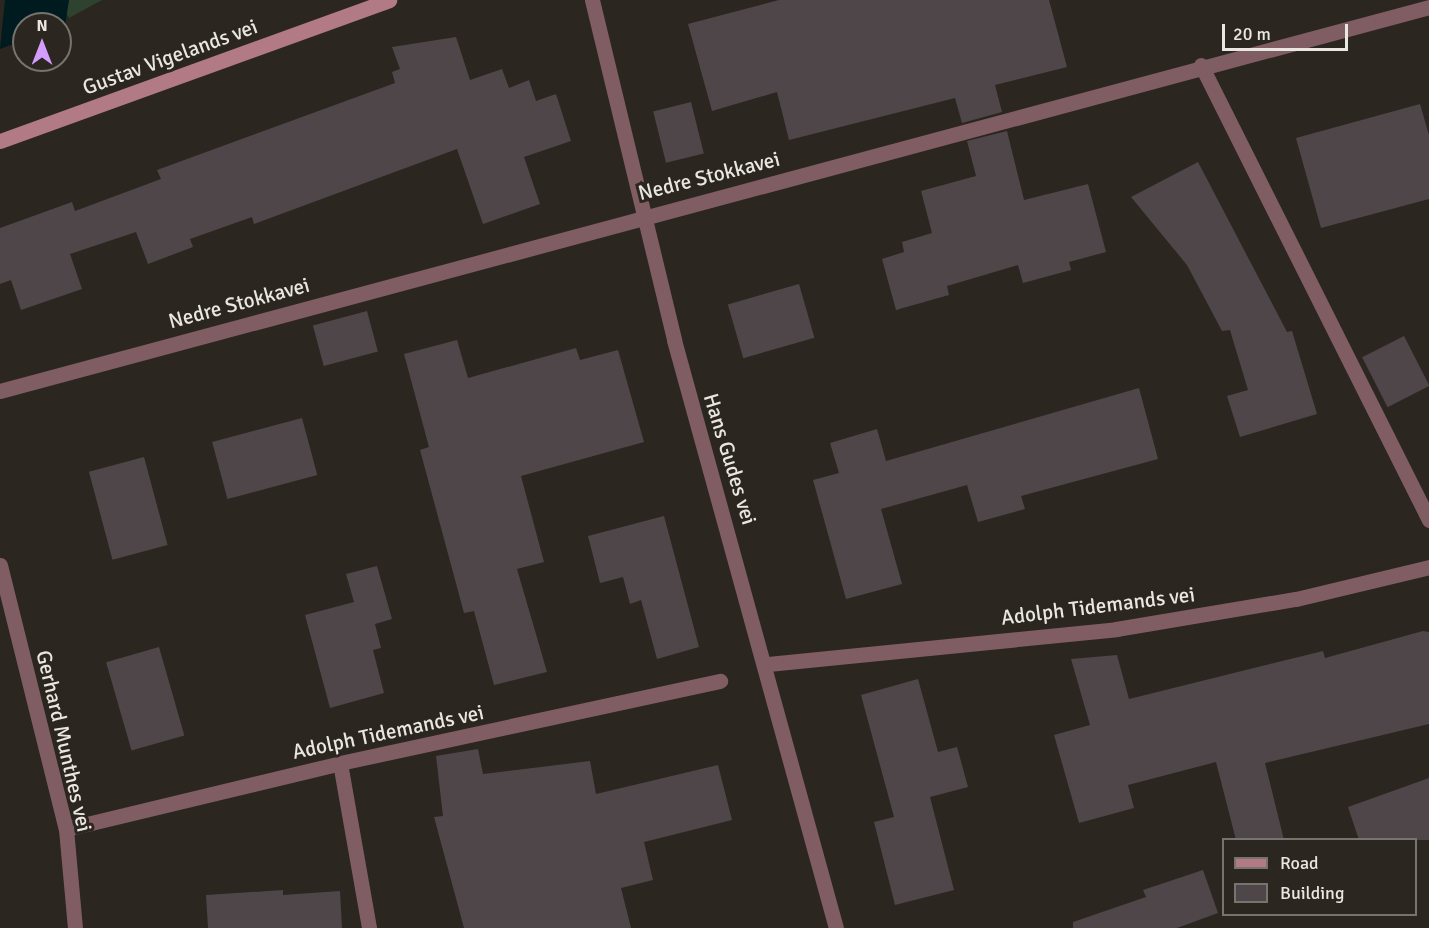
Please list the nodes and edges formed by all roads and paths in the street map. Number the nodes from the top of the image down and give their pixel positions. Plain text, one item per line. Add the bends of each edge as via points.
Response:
1 (389, 0) edge
2 (592, 0) edge
3 (1429, 7) edge
4 (1201, 65) junction
5 (0, 141) edge
6 (645, 214) junction
7 (0, 391) edge
8 (1429, 520) edge
9 (0, 565) edge
10 (1429, 567) edge
11 (768, 664) junction
12 (720, 681) dead end
13 (340, 763) junction
14 (66, 829) junction
15 (75, 928) edge
16 (369, 928) edge
17 (836, 928) edge

1 - 5 main road, Gustav Vigelands vei
2 - 6 street, Hans Gudes vei
3 - 4 street, Nedre Stokkavei
4 - 6 street, Nedre Stokkavei
4 - 8 street
6 - 7 street, Nedre Stokkavei
6 - 11 street, Hans Gudes vei via 701,440
9 - 14 street, Gerhard Munthes vei
10 - 11 street, Adolph Tidemands vei via 1296,599 1116,630
11 - 17 street, Hans Gudes vei
12 - 13 street, Adolph Tidemands vei
13 - 14 street, Adolph Tidemands vei
13 - 16 street
14 - 15 street, Gerhard Munthes vei

